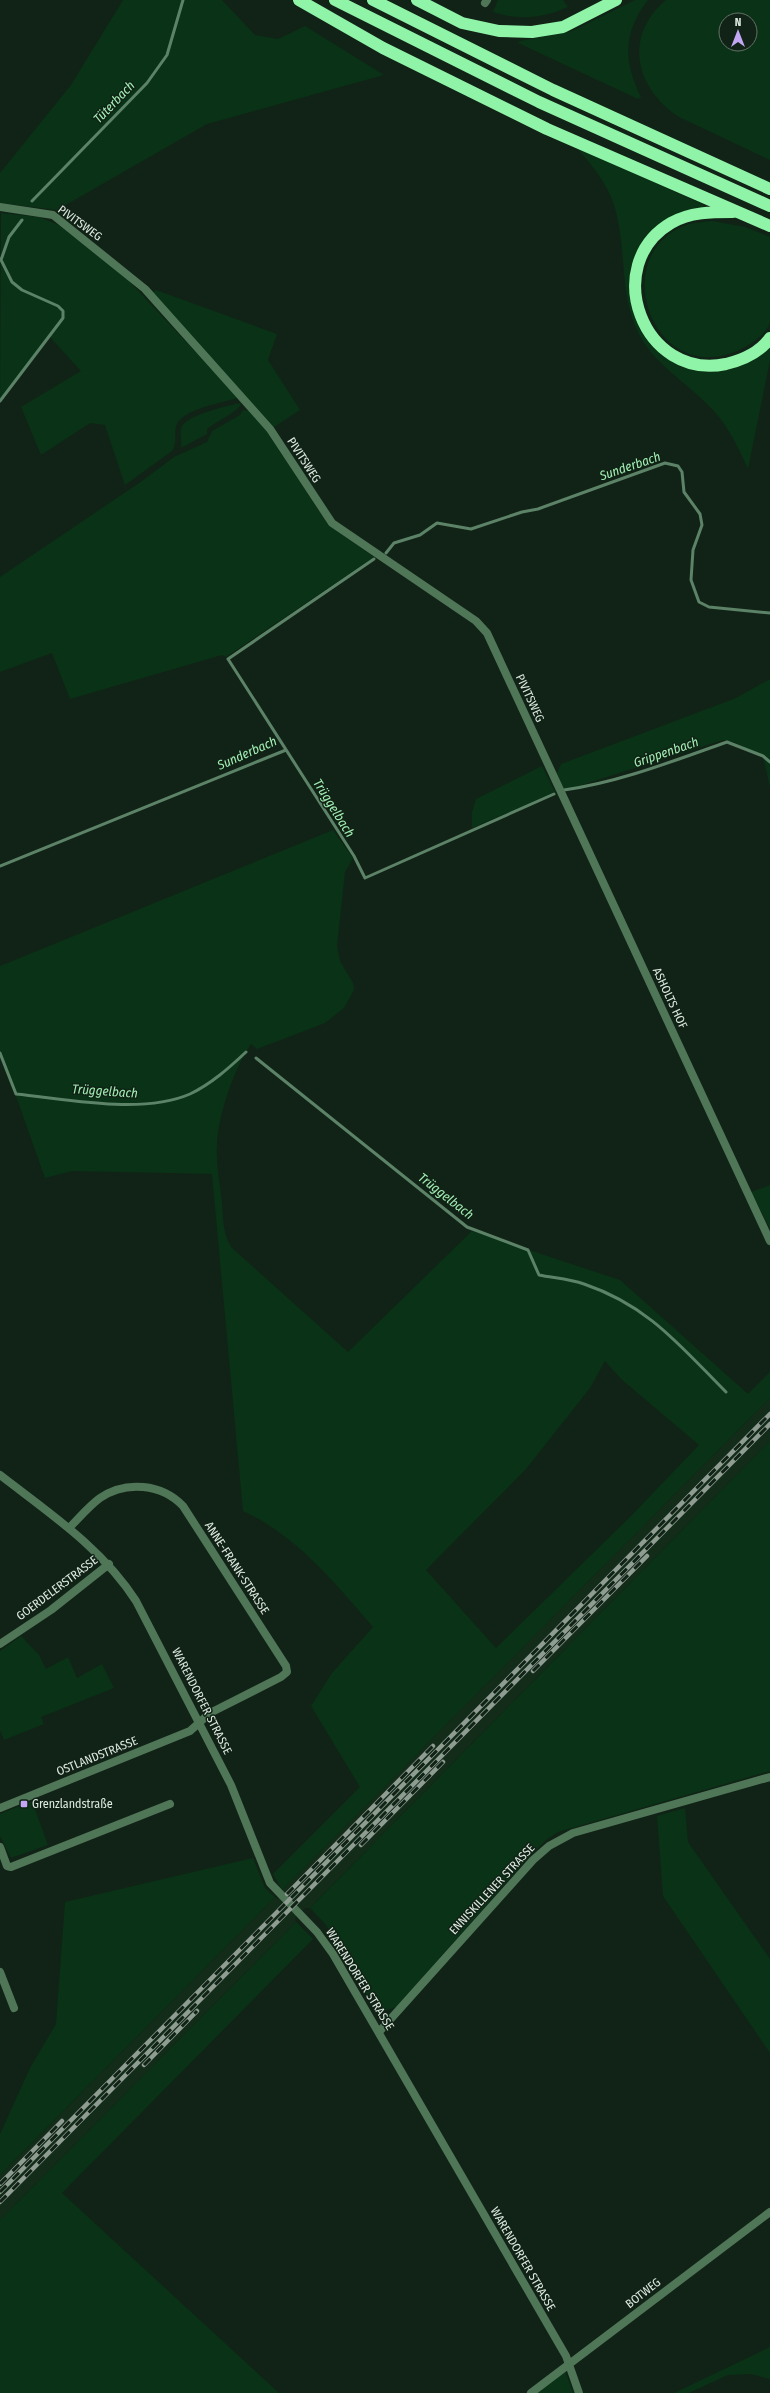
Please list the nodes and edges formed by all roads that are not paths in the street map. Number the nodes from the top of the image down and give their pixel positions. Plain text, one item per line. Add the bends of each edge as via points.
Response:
1 (299, 0) edge
2 (335, 0) edge
3 (373, 0) edge
4 (417, 0) edge
5 (616, 0) edge
6 (770, 189) edge
7 (770, 206) edge
8 (0, 207) edge
9 (738, 212) junction
10 (770, 226) edge
11 (770, 338) edge
12 (548, 765) joint
13 (770, 1241) edge
14 (0, 1475) edge
15 (69, 1528) junction
16 (109, 1564) junction
17 (0, 1644) edge
18 (200, 1723) junction
19 (770, 1777) edge
20 (170, 1804) dead end
21 (0, 1808) edge
22 (0, 1847) edge
23 (0, 1972) edge
24 (14, 2008) dead end
25 (380, 2032) junction
26 (770, 2212) edge
27 (569, 2364) junction
28 (531, 2393) edge
29 (579, 2393) edge

1 - 9 highway via 383,48 547,129
2 - 7 highway via 539,102
3 - 6 highway via 553,90
4 - 5 highway via 462,23 499,32 532,32 563,27
8 - 12 street, PIVITSWEG via 53,215 145,289 270,429 332,523 483,627
9 - 10 highway
9 - 11 highway via 698,214 671,223 660,232 646,249 636,274 637,306 642,322 660,346 683,360 699,364 718,365 747,357
12 - 13 street, ASHOLTS HOF
14 - 15 street, WARENDORFER STRASSE
15 - 16 street, WARENDORFER STRASSE
15 - 18 street, ANNE-FRANK-STRASSE via 100,1498 124,1488 151,1488 168,1494 183,1506 287,1669 285,1675 210,1713
16 - 17 street, GOERDELERSTRASSE via 51,1610
16 - 18 street, WARENDORFER STRASSE via 136,1601
18 - 21 street, OSTLANDSTRASSE via 190,1731
18 - 25 street, WARENDORFER STRASSE via 241,1806 270,1883 323,1938
19 - 25 street, ENNISKILLENER STRASSE via 573,1833 549,1846 533,1860
20 - 22 street via 11,1867 8,1866
23 - 24 street
25 - 27 street, WARENDORFER STRASSE
26 - 27 street, BOTWEG
27 - 28 street, BOTWEG
27 - 29 street, WARENDORFER STRASSE

